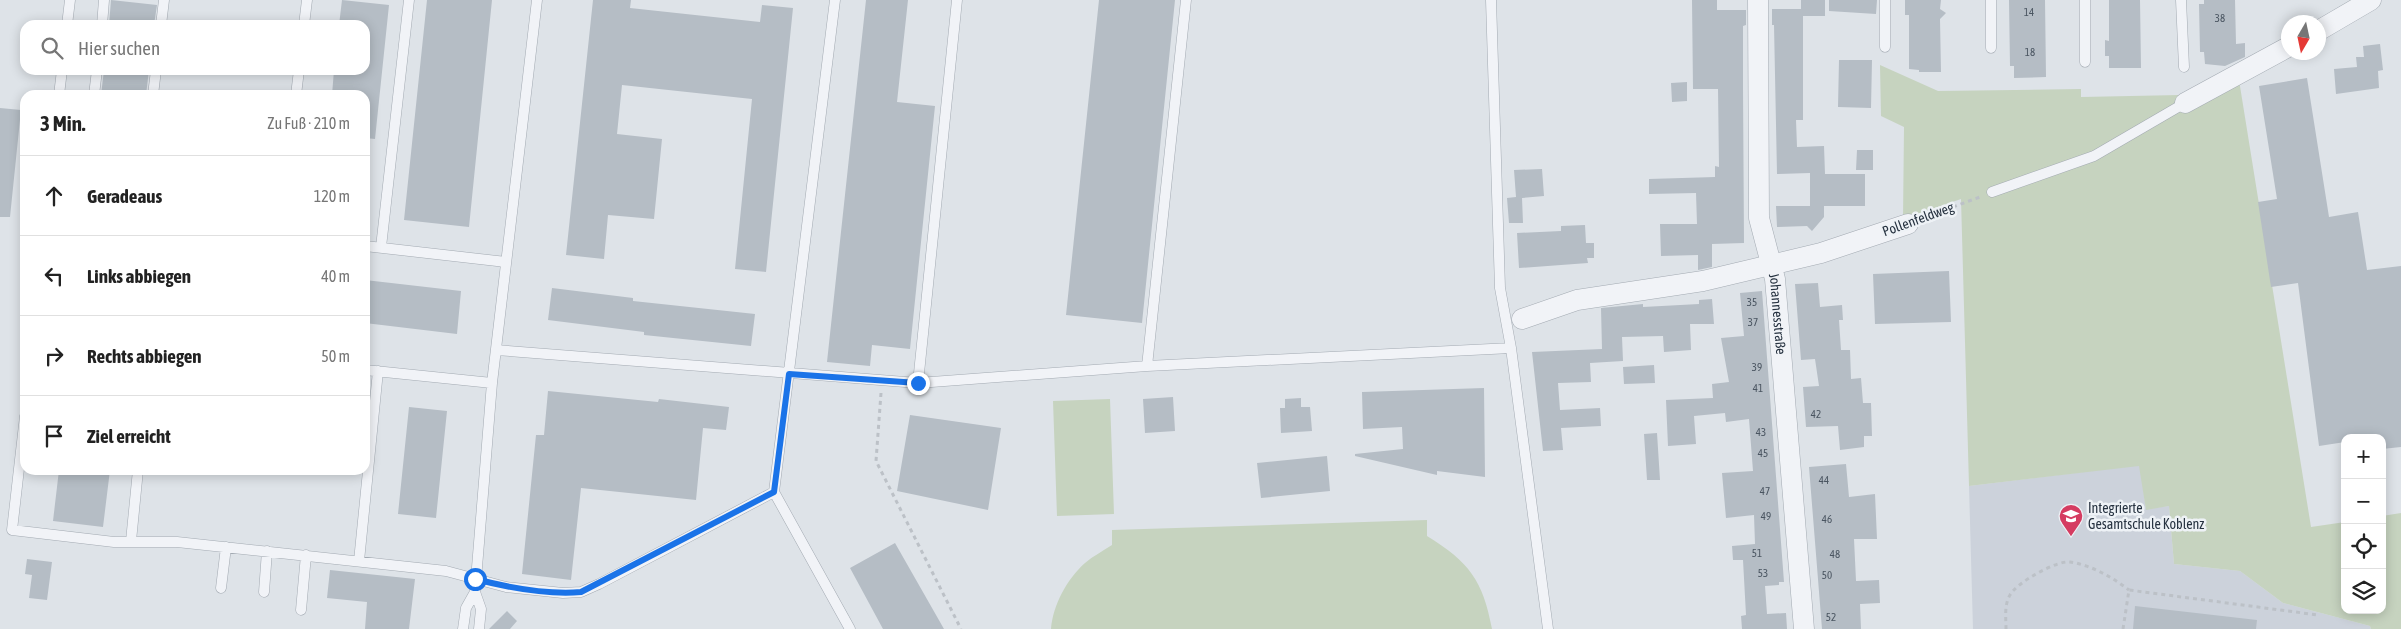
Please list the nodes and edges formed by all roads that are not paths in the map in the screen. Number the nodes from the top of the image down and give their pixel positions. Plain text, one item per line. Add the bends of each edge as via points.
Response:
1 (70, 0) edge
2 (104, 0) edge
3 (164, 0) edge
4 (307, 0) edge
5 (409, 0) edge
6 (537, 0) edge
7 (835, 0) edge
8 (957, 0) edge
9 (1186, 0) edge
10 (1491, 0) edge
11 (1758, 0) edge
12 (1885, 0) edge
13 (1991, 0) edge
14 (2085, 0) edge
15 (2181, 0) edge
16 (2371, 0) edge
17 (68, 20) edge
18 (102, 20) edge
19 (162, 20) edge
20 (305, 20) edge
21 (2326, 26) edge
22 (1885, 46) dead end
23 (1991, 48) dead end
24 (2281, 51) edge
25 (2085, 62) dead end
26 (2184, 67) dead end
27 (61, 75) edge
28 (96, 75) edge
29 (155, 75) edge
30 (298, 75) edge
31 (60, 90) edge
32 (95, 90) edge
33 (154, 90) edge
34 (297, 90) edge
35 (2185, 103) joint
36 (1992, 192) road end
37 (1908, 224) road end
38 (370, 247) edge
39 (381, 248) junction
40 (506, 262) junction
41 (1770, 265) junction
42 (1522, 319) dead end
43 (1511, 348) junction
44 (496, 350) junction
45 (1147, 366) junction
46 (370, 370) edge
47 (378, 371) junction
48 (789, 374) junction
49 (492, 383) junction
50 (918, 383) junction
51 (370, 451) edge
52 (20, 460) edge
53 (138, 475) edge
54 (368, 475) edge
55 (774, 492) junction
56 (131, 541) junction
57 (226, 547) junction
58 (267, 551) junction
59 (306, 556) junction
60 (359, 561) junction
61 (475, 579) junction
62 (222, 588) dead end
63 (264, 592) dead end
64 (474, 592) junction
65 (301, 610) dead end
66 (463, 629) edge
67 (479, 629) edge
68 (850, 629) edge
69 (1548, 629) edge
70 (1804, 629) edge

1 - 17 lane
2 - 18 lane
3 - 19 lane
4 - 20 lane
5 - 39 lane
6 - 40 lane
7 - 48 lane
8 - 50 lane
9 - 45 lane
10 - 43 lane via 1500,288
11 - 41 street, Johannesstraße via 1758,218
12 - 22 lane
13 - 23 lane
14 - 25 lane
15 - 26 lane
16 - 21 street
24 - 35 street
27 - 31 lane
28 - 32 lane
29 - 33 lane
30 - 34 lane
35 - 36 lane via 2094,156
37 - 41 street, Pollenfeldweg via 1821,253
38 - 39 lane
39 - 40 lane
40 - 44 lane
41 - 42 street, Pollenfeldweg via 1703,281 1577,300
41 - 70 street, Johannesstraße via 1775,279
43 - 45 lane
43 - 69 lane
44 - 48 lane
44 - 49 lane
45 - 50 lane
46 - 47 lane
47 - 49 lane
47 - 51 lane
48 - 50 lane
48 - 55 lane
49 - 61 lane
52 - 56 lane via 12,530 114,542
53 - 56 lane
54 - 60 lane
55 - 61 lane via 581,592 563,594 506,587
55 - 68 lane
56 - 57 lane
57 - 58 lane
57 - 62 lane
58 - 59 lane
58 - 63 lane
59 - 60 lane
59 - 65 lane
60 - 61 lane via 446,571
61 - 64 lane
64 - 66 lane via 466,608
64 - 67 lane via 481,609

